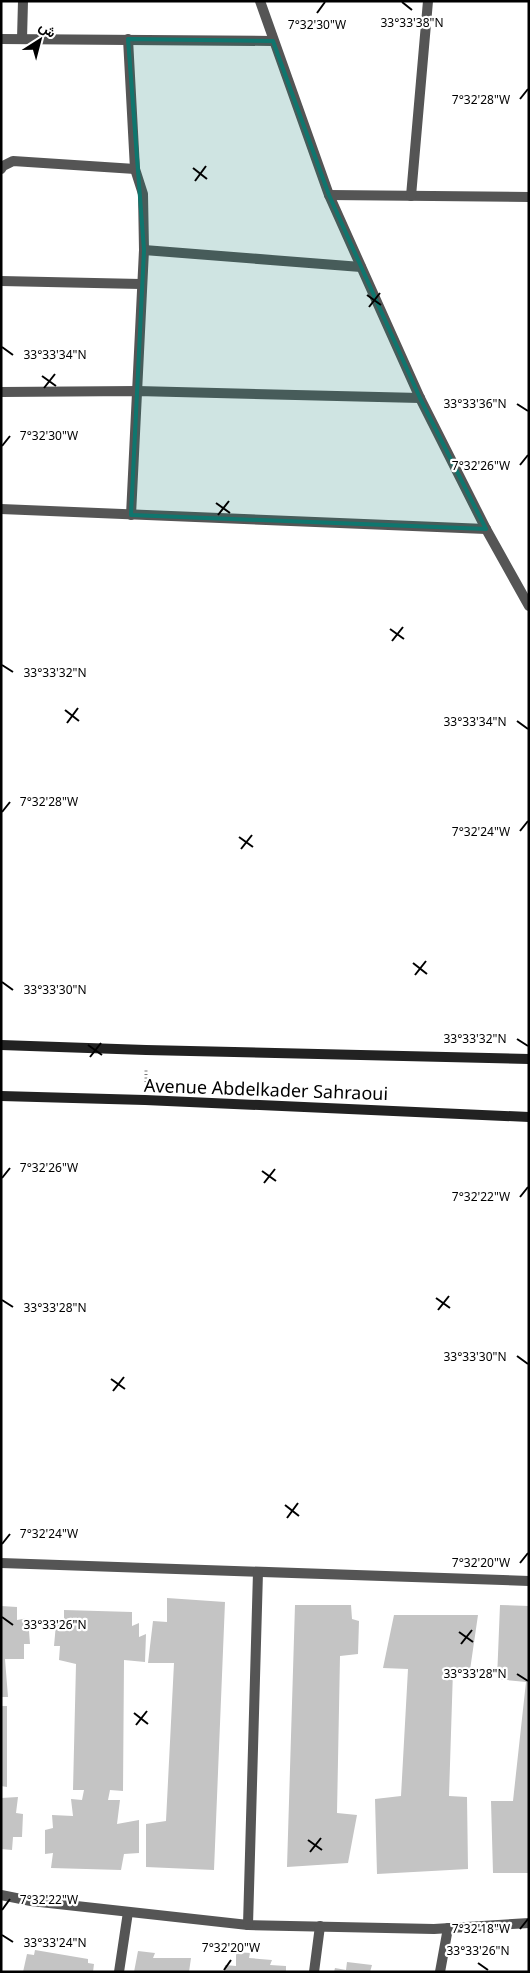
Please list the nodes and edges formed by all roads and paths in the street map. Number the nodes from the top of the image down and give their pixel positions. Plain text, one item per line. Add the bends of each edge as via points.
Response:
1 (23, 1) edge
2 (260, 1) edge
3 (428, 1) edge
4 (1, 39) edge
5 (22, 39) junction
6 (128, 39) junction
7 (273, 41) junction
8 (1, 169) edge
9 (135, 169) junction
10 (328, 195) junction
11 (411, 196) junction
12 (529, 198) edge
13 (144, 250) junction
14 (361, 267) junction
15 (1, 281) edge
16 (141, 284) junction
17 (137, 391) junction
18 (1, 392) edge
19 (420, 398) junction
20 (1, 509) edge
21 (131, 515) junction
22 (486, 529) junction
23 (529, 606) edge
24 (1, 1045) edge
25 (146, 1050) junction
26 (529, 1059) edge
27 (1, 1096) edge
28 (145, 1100) junction
29 (529, 1117) edge
30 (1, 1563) edge
31 (258, 1572) junction
32 (529, 1581) edge
33 (1, 1895) edge
34 (128, 1912) junction
35 (529, 1923) edge
36 (248, 1925) junction
37 (320, 1926) junction
38 (448, 1928) junction
39 (119, 1972) edge
40 (314, 1972) edge
41 (440, 1972) edge

1 - 5 street
2 - 7 street
3 - 11 street
4 - 5 street
5 - 6 street
6 - 7 street
6 - 9 street
7 - 10 street
8 - 9 street via 13,161
9 - 13 street via 142,194
10 - 11 street
10 - 14 street
11 - 12 street
13 - 14 street
13 - 16 street
14 - 19 street
15 - 16 street
16 - 17 street
17 - 18 street
17 - 19 street
17 - 21 street
19 - 22 street
20 - 21 street
21 - 22 street
22 - 23 street
24 - 25 main road, Avenue Abdelkader Sahraoui
25 - 26 main road, Avenue Abdelkader Sahraoui
25 - 28 path
27 - 28 main road, Avenue Abdelkader Sahraoui
28 - 29 main road, Avenue Abdelkader Sahraoui
30 - 31 street
31 - 32 street
31 - 36 street
33 - 34 street
34 - 36 street
34 - 39 street
35 - 38 street
36 - 37 street
37 - 38 street
37 - 40 street
38 - 41 street

